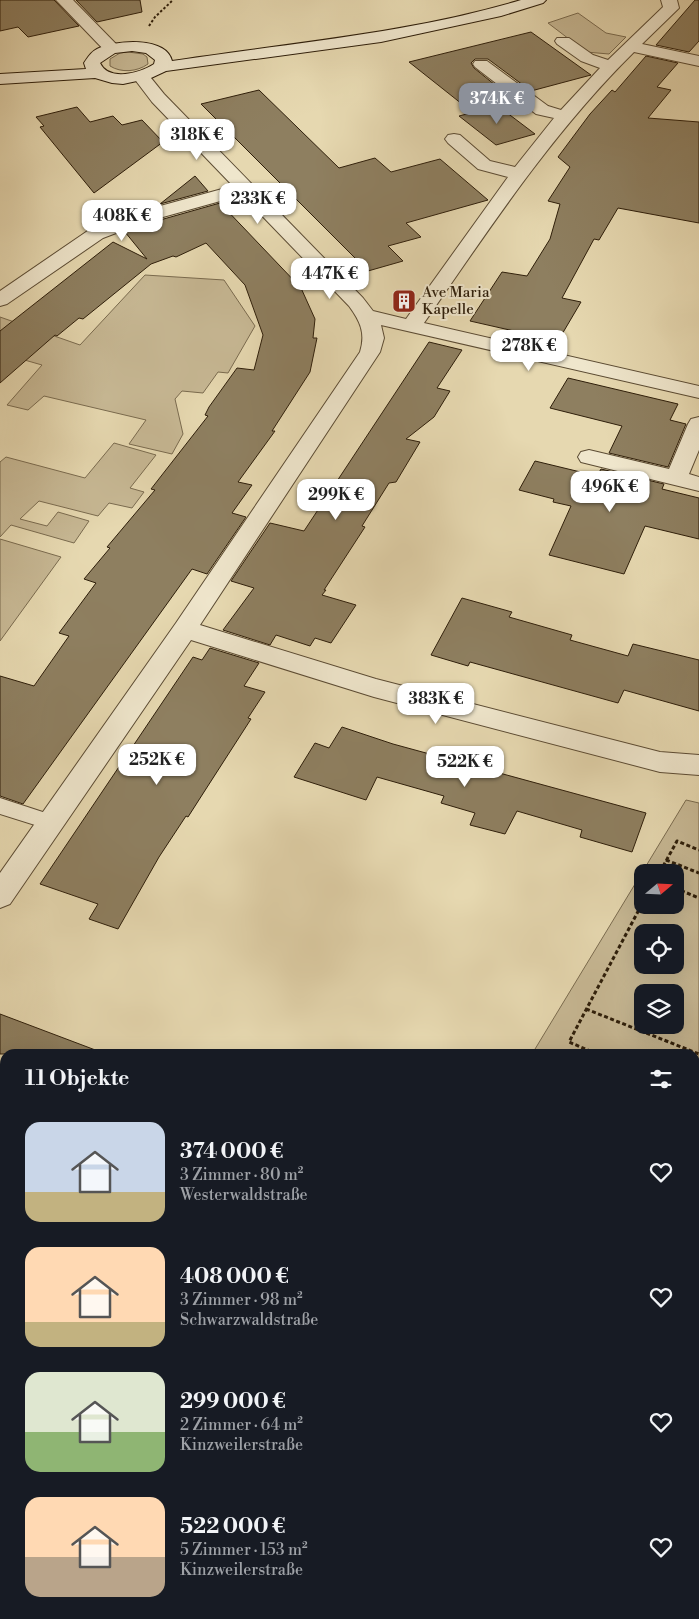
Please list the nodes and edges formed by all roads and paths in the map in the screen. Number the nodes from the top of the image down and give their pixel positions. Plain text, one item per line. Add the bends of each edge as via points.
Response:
1 (64, 0) edge
2 (173, 0) edge
3 (538, 0) edge
4 (669, 0) edge
5 (563, 41) dead end
6 (142, 47) junction
7 (631, 47) junction
8 (112, 49) junction
9 (161, 61) junction
10 (699, 61) edge
11 (481, 64) dead end
12 (611, 66) junction
13 (94, 68) junction
14 (141, 77) junction
15 (0, 79) edge
16 (565, 116) junction
17 (454, 139) dead end
18 (520, 174) junction
19 (246, 188) junction
20 (0, 300) edge
21 (367, 316) junction
22 (411, 327) junction
23 (699, 392) edge
24 (699, 424) edge
25 (589, 456) dead end
26 (676, 478) junction
27 (699, 484) edge
28 (185, 629) junction
29 (699, 765) edge
30 (0, 806) edge
31 (51, 822) junction
32 (699, 850) edge
33 (666, 860) junction
34 (664, 864) edge
35 (699, 873) edge
36 (684, 892) edge
37 (0, 896) edge
38 (699, 898) edge
39 (637, 914) edge
40 (586, 1009) junction
41 (585, 1049) edge
42 (686, 1049) edge

1 - 8 street
2 - 6 path via 155,17
3 - 9 street via 381,37
4 - 7 street via 671,8
5 - 12 street via 587,58
6 - 8 street
6 - 9 street
7 - 10 street
7 - 12 street
8 - 13 street via 95,57
9 - 14 street via 150,75
11 - 16 street via 542,110
12 - 16 street
13 - 14 street via 117,79
13 - 15 street
14 - 19 street
16 - 18 street
17 - 18 street via 484,165
18 - 22 street
19 - 20 street via 138,218 96,234
19 - 21 street
21 - 22 street
21 - 28 street via 375,340 370,352
22 - 23 street
24 - 26 street
25 - 26 street
26 - 27 street
28 - 29 street via 374,688 660,762
28 - 31 street
30 - 31 lane
31 - 37 street
32 - 33 path via 677,841
33 - 34 path
33 - 35 path
36 - 38 path
39 - 40 path
40 - 41 path via 568,1042
40 - 42 path

